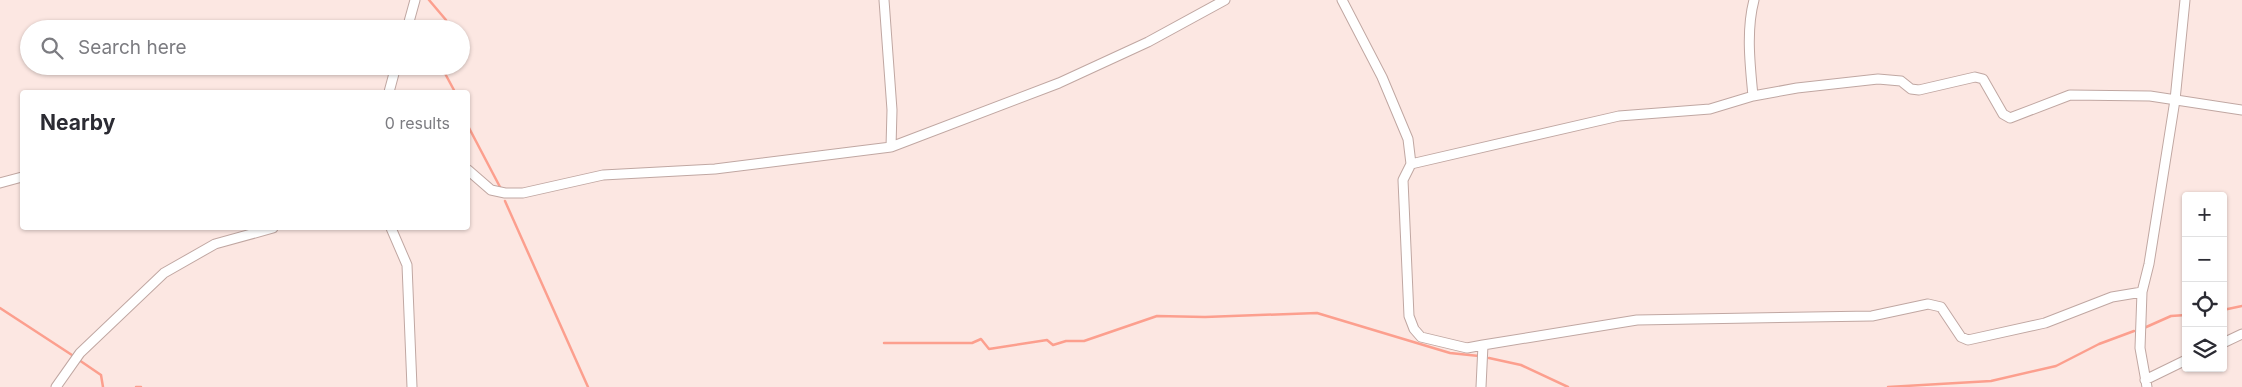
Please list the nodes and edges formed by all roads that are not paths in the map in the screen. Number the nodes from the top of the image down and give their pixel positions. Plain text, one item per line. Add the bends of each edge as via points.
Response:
1 (415, 0) edge
2 (884, 0) edge
3 (1224, 0) edge
4 (1342, 0) edge
5 (1754, 0) edge
6 (2185, 0) edge
7 (409, 20) edge
8 (394, 75) edge
9 (390, 90) edge
10 (1753, 96) junction
11 (2175, 100) junction
12 (2242, 110) edge
13 (891, 147) junction
14 (1412, 164) junction
15 (470, 172) edge
16 (20, 177) edge
17 (0, 182) edge
18 (266, 230) edge
19 (392, 230) edge
20 (2142, 292) junction
21 (2242, 334) edge
22 (2227, 341) edge
23 (1483, 345) junction
24 (2182, 362) edge
25 (2146, 383) edge
26 (56, 387) edge
27 (412, 387) edge
28 (1481, 387) edge

1 - 7 street
2 - 13 street via 892,110
3 - 13 street via 1148,42 1059,84
4 - 14 street via 1382,78 1408,139
5 - 10 street via 1750,55
6 - 11 street
8 - 9 street
10 - 11 street via 1878,80 1901,81 1911,89 1919,90 1975,77 1983,79 2003,114 2010,118 2070,95 2150,96
10 - 14 street via 1710,109 1619,116
11 - 12 street
11 - 20 street
13 - 15 street via 715,169 603,176 523,193 491,190
14 - 23 street via 1403,180 1409,316 1414,329 1421,337 1467,348
16 - 17 street
18 - 26 street via 215,244 164,273 80,353
19 - 27 street via 407,265
20 - 23 street via 2112,297 2046,323 1968,340 1961,337 1941,307 1928,304 1872,316 1637,320
20 - 25 street via 2140,348
21 - 22 street
23 - 28 street
24 - 25 street

